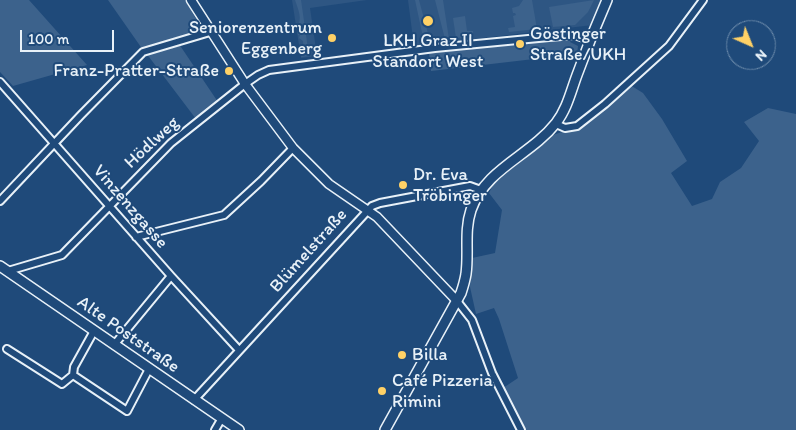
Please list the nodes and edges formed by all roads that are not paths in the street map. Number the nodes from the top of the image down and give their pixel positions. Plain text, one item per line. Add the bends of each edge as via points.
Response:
1 (191, 0) edge
2 (607, 0) edge
3 (703, 0) edge
4 (210, 32) junction
5 (590, 40) junction
6 (244, 84) junction
7 (1, 86) edge
8 (556, 124) junction
9 (55, 143) junction
10 (293, 148) junction
11 (481, 190) junction
12 (0, 201) edge
13 (108, 205) junction
14 (367, 210) junction
15 (136, 237) junction
16 (0, 266) edge
17 (8, 271) junction
18 (171, 276) junction
19 (457, 301) junction
20 (94, 331) junction
21 (114, 345) junction
22 (7, 349) dead end
23 (239, 350) junction
24 (149, 369) junction
25 (73, 374) junction
26 (194, 400) junction
27 (222, 418) junction
28 (215, 430) edge
29 (239, 430) edge
30 (385, 430) edge
31 (521, 430) edge

1 - 4 street
2 - 5 main road
3 - 8 street via 669,46 605,104 577,126 565,128
4 - 6 street
4 - 9 street via 143,52
5 - 6 street, Hödlweg via 574,35 549,37 313,63 269,70
5 - 8 main road via 566,108
6 - 10 street
6 - 13 street, Hödlweg via 170,143
7 - 9 street, Vinzenzgasse
8 - 11 main road via 494,174
9 - 12 street
9 - 13 street, Vinzenzgasse
10 - 14 street via 330,184
10 - 15 street via 224,215
11 - 14 street, Blümelstraße via 470,186 380,203
11 - 19 main road via 471,209 466,230 466,275
13 - 15 street, Vinzenzgasse
13 - 17 street, Hödlweg via 62,255
14 - 19 street
14 - 23 street, Blümelstraße
15 - 18 street, Vinzenzgasse
16 - 17 main road, Alte Poststraße
17 - 20 main road, Alte Poststraße
18 - 21 street
18 - 23 street, Vinzenzgasse
19 - 30 main road
19 - 31 street via 472,320 492,373
20 - 21 main road, Alte Poststraße
20 - 25 street via 74,366
21 - 24 main road, Alte Poststraße
22 - 25 street via 62,384
23 - 26 street, Blümelstraße
24 - 25 street via 127,411
24 - 26 main road, Alte Poststraße
26 - 27 main road, Alte Poststraße
27 - 28 street
27 - 29 main road, Alte Poststraße

